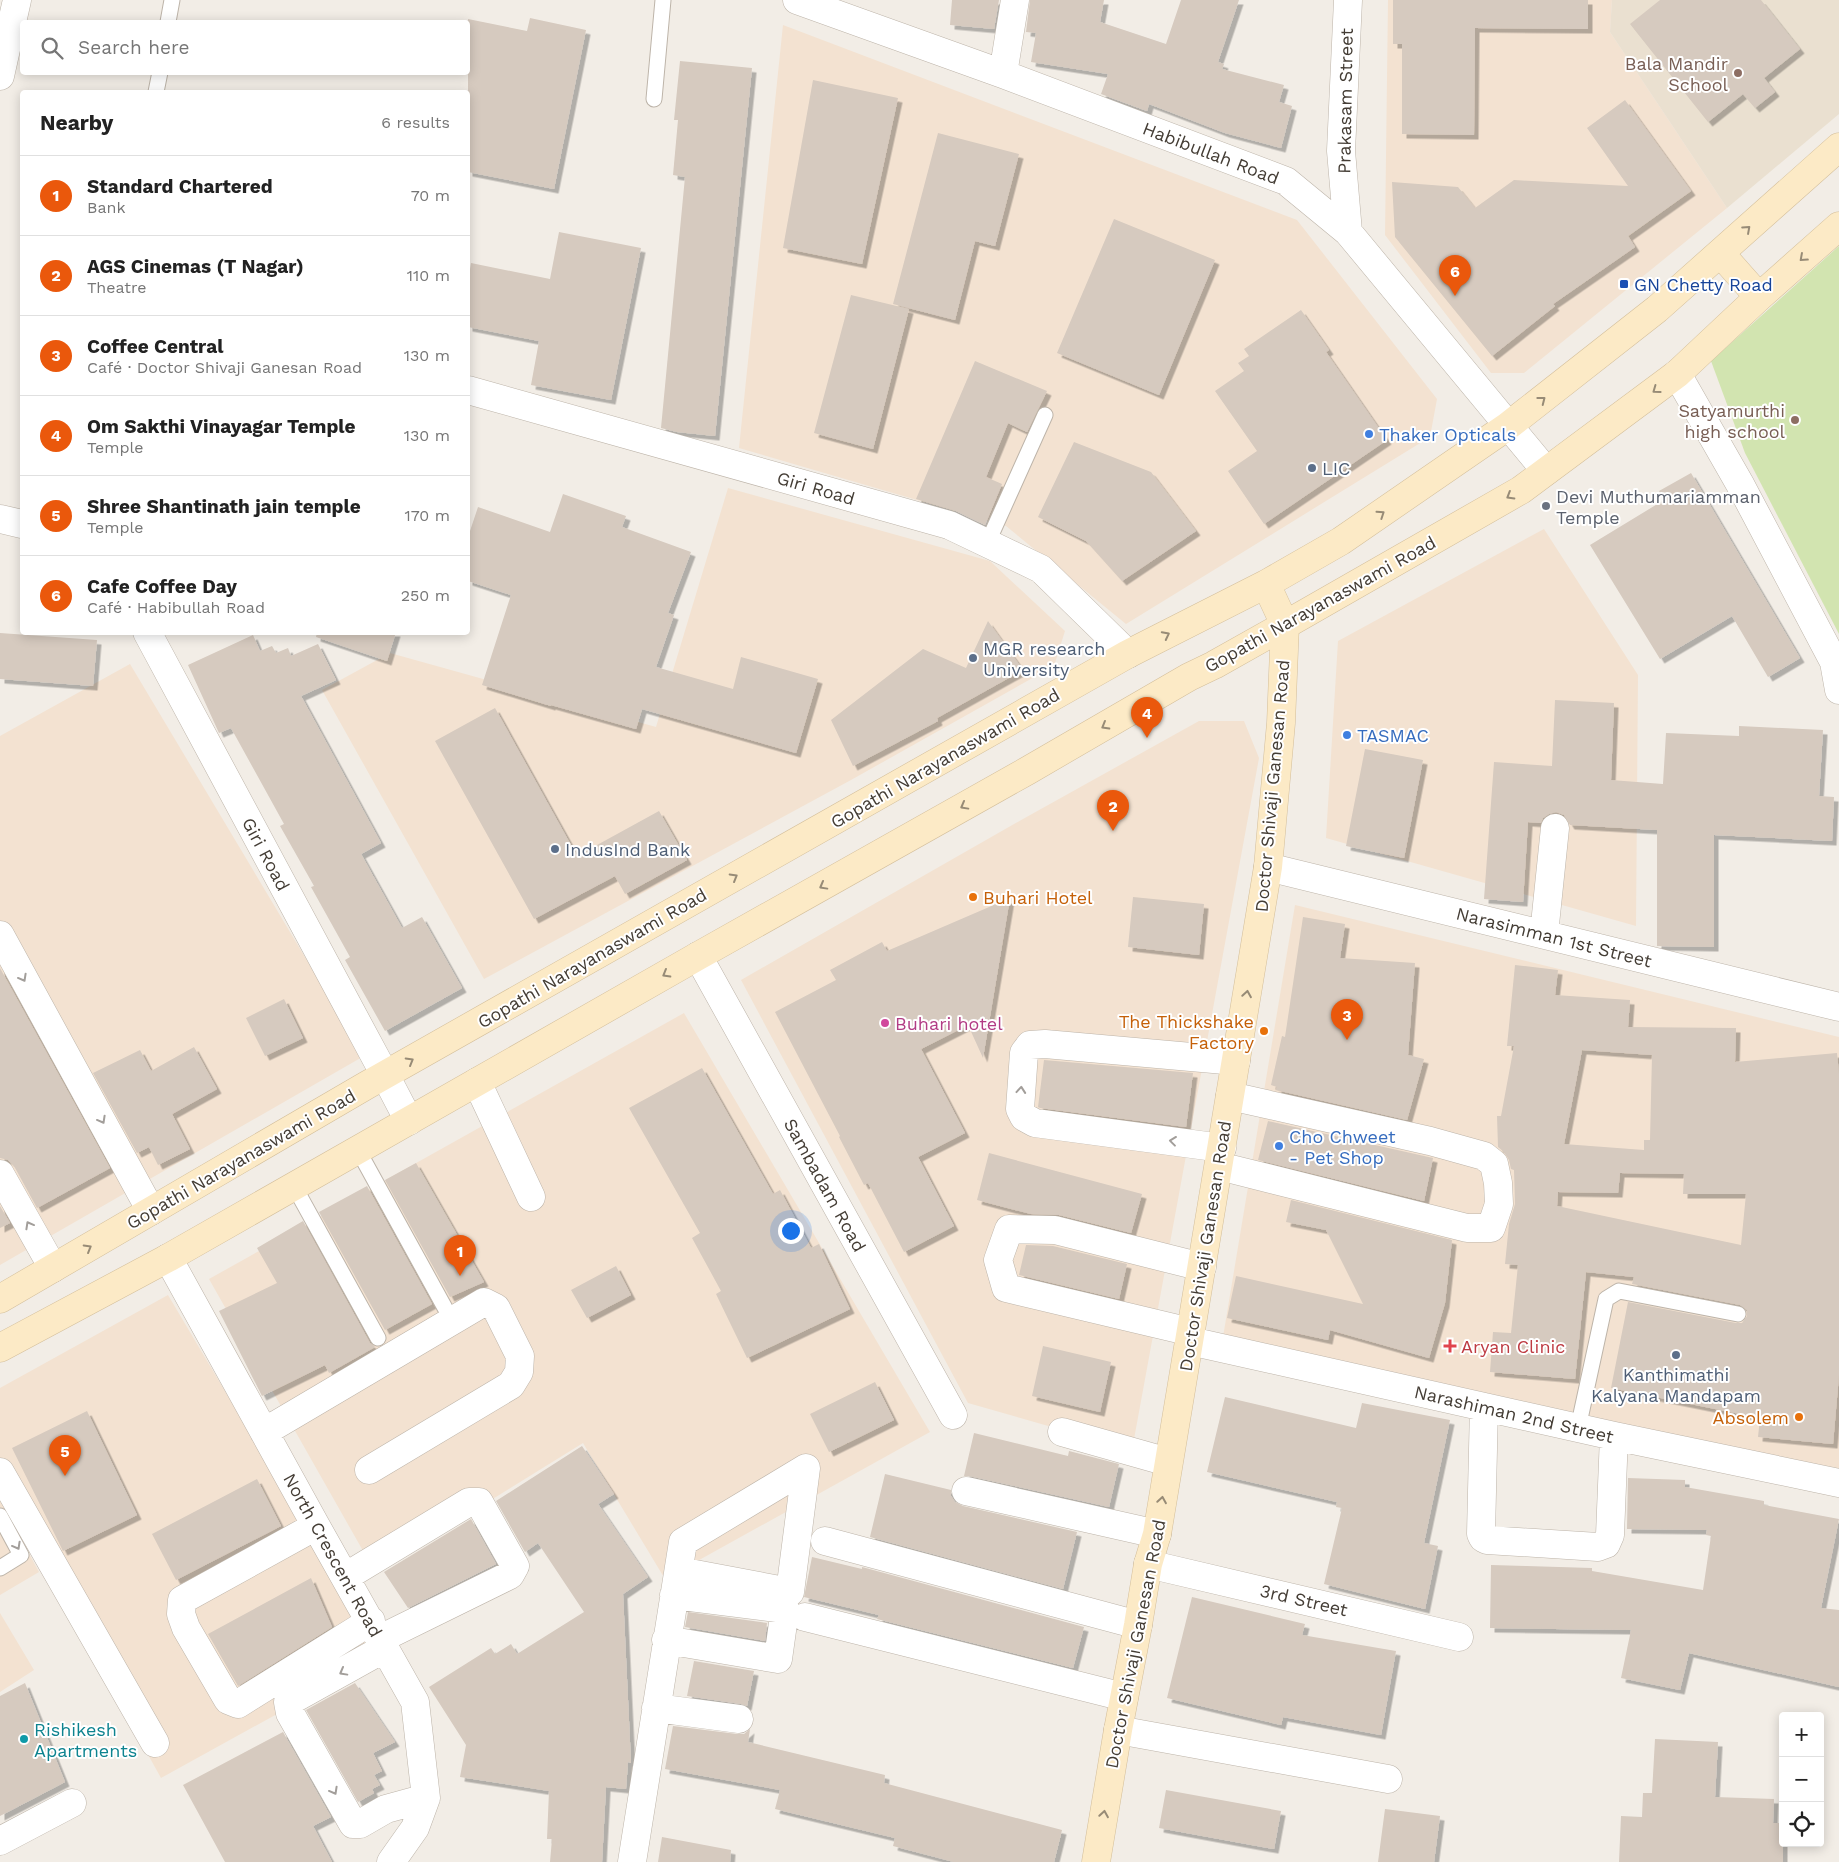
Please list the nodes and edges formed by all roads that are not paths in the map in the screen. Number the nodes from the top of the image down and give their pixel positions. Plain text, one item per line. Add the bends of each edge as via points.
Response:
1 (17, 0) edge
2 (172, 0) edge
3 (662, 0) edge
4 (797, 0) edge
5 (1015, 0) edge
6 (1348, 0) edge
7 (168, 20) edge
8 (1003, 74) junction
9 (159, 75) edge
10 (0, 76) edge
11 (156, 90) edge
12 (654, 99) dead end
13 (1839, 146) edge
14 (1839, 226) edge
15 (1348, 232) junction
16 (1720, 253) junction
17 (1759, 297) junction
18 (1677, 374) junction
19 (470, 391) edge
20 (1045, 415) dead end
21 (1508, 426) junction
22 (1546, 471) junction
23 (0, 519) edge
24 (20, 524) edge
25 (988, 544) junction
26 (1266, 584) junction
27 (1285, 625) junction
28 (149, 635) edge
29 (1128, 654) junction
30 (1839, 690) edge
31 (1555, 828) dead end
32 (1268, 866) junction
33 (1544, 934) junction
34 (0, 935) edge
35 (698, 956) junction
36 (1839, 1007) edge
37 (1236, 1061) junction
38 (385, 1075) junction
39 (477, 1082) junction
40 (1230, 1096) junction
41 (408, 1121) junction
42 (358, 1150) junction
43 (1220, 1157) junction
44 (0, 1174) edge
45 (294, 1186) junction
46 (531, 1196) dead end
47 (151, 1211) junction
48 (168, 1258) junction
49 (53, 1268) junction
50 (1202, 1268) junction
51 (0, 1299) edge
52 (444, 1308) dead end
53 (1738, 1314) dead end
54 (1190, 1337) junction
55 (378, 1338) dead end
56 (0, 1348) edge
57 (1484, 1407) junction
58 (953, 1415) dead end
59 (1578, 1428) junction
60 (264, 1432) junction
61 (1062, 1432) dead end
62 (1614, 1436) junction
63 (1168, 1462) junction
64 (369, 1470) dead end
65 (0, 1472) edge
66 (1839, 1483) edge
67 (966, 1491) dead end
68 (0, 1516) edge
69 (316, 1526) junction
70 (1157, 1534) junction
71 (825, 1541) dead end
72 (1148, 1564) junction
73 (0, 1568) edge
74 (345, 1577) junction
75 (677, 1583) junction
76 (806, 1617) dead end
77 (1138, 1625) junction
78 (379, 1636) junction
79 (1459, 1637) dead end
80 (666, 1640) junction
81 (1124, 1696) junction
82 (656, 1708) junction
83 (739, 1719) dead end
84 (1118, 1730) junction
85 (155, 1743) dead end
86 (1388, 1780) dead end
87 (426, 1798) junction
88 (72, 1803) dead end
89 (0, 1841) edge
90 (391, 1862) edge
91 (632, 1862) edge
92 (1096, 1862) edge

1 - 10 street
2 - 7 lane
3 - 12 lane
4 - 8 street, Habibullah Road
5 - 8 street
6 - 15 street, Prakasam Street via 1340,151
8 - 15 street, Habibullah Road via 1286,181
9 - 11 lane
16 -> 13 main road, Gopathi Narayanaswami Road
14 -> 17 main road, Gopathi Narayanaswami Road
15 - 21 street, Habibullah Road
16 - 17 main road
21 -> 16 main road, Gopathi Narayanaswami Road via 1657,309
17 - 18 main road, Gopathi Narayanaswami Road
18 -> 22 main road, Gopathi Narayanaswami Road
18 - 30 street via 1741,486 1834,662
19 - 25 street, Giri Road via 949,525
20 - 25 lane
21 - 22 street, Habibullah Road
26 -> 21 main road, Gopathi Narayanaswami Road via 1340,541
22 -> 27 main road, Gopathi Narayanaswami Road via 1472,520
23 - 24 street
25 - 29 street, Giri Road via 1041,569
26 - 27 main road
29 -> 26 main road, Gopathi Narayanaswami Road
27 - 32 main road, Doctor Shivaji Ganesan Road via 1281,723
27 -> 35 main road, Gopathi Narayanaswami Road
28 - 38 street, Giri Road
38 -> 29 main road, Gopathi Narayanaswami Road
31 - 33 street
32 - 33 street, Narasimman 1st Street
37 -> 32 main road, Doctor Shivaji Ganesan Road
33 - 36 street, Narasimman 1st Street
34 -> 47 street
35 -> 39 main road, Gopathi Narayanaswami Road
35 - 58 street, Sambadam Road
37 - 40 main road, Doctor Shivaji Ganesan Road
43 -> 37 street via 1035,1123 1020,1109 1024,1053 1030,1045 1045,1044
38 - 41 street, Giri Road
38 - 47 main road, Gopathi Narayanaswami Road
39 - 41 main road, Gopathi Narayanaswami Road
39 - 46 street
40 - 43 main road, Doctor Shivaji Ganesan Road
40 - 43 street via 1484,1156 1494,1164 1499,1204 1492,1228 1467,1228
41 - 42 main road, Gopathi Narayanaswami Road
42 - 45 main road, Gopathi Narayanaswami Road
42 - 52 lane
43 - 50 main road, Doctor Shivaji Ganesan Road
49 -> 44 street
45 - 48 main road, Gopathi Narayanaswami Road
45 - 55 lane
49 -> 47 main road, Gopathi Narayanaswami Road
48 - 56 main road, Gopathi Narayanaswami Road
48 - 60 street, North Crescent Road
49 - 51 main road, Gopathi Narayanaswami Road
50 - 54 main road, Doctor Shivaji Ganesan Road
50 - 54 street, Narashiman 2nd Street via 1054,1230 1009,1229 998,1260 1006,1288
53 - 59 lane via 1619,1291 1606,1299
54 - 57 street, Narashiman 2nd Street
54 - 63 main road, Doctor Shivaji Ganesan Road
57 - 59 street, Narashiman 2nd Street
57 - 62 street via 1481,1534 1487,1540 1598,1547 1606,1544 1610,1535
59 - 62 street, Narashiman 2nd Street
60 - 64 street via 484,1302 496,1308 520,1356 520,1372 511,1385
60 - 69 street, North Crescent Road
61 - 63 street
62 - 66 street, Narashiman 2nd Street
70 -> 63 main road, Doctor Shivaji Ganesan Road
65 - 85 street
67 - 70 street
68 -> 73 lane via 21,1555
69 - 74 street, North Crescent Road
69 - 78 street via 182,1600 181,1614 186,1628 228,1700 238,1704
70 - 72 main road, Doctor Shivaji Ganesan Road
71 - 77 street
72 - 77 main road, Doctor Shivaji Ganesan Road
72 - 79 street, 3rd Street
74 - 78 street, North Crescent Road
74 - 78 street via 469,1502 479,1502 484,1510 514,1566 510,1575
75 - 75 street via 790,1592 806,1468 683,1542
75 - 80 street
75 - 80 street via 785,1609 778,1659
76 - 81 street
77 - 81 main road, Doctor Shivaji Ganesan Road
78 - 87 street, North Crescent Road via 415,1702
78 -> 87 street via 288,1702 290,1713 353,1824 360,1824 386,1809
80 - 82 street
81 - 84 main road, Doctor Shivaji Ganesan Road
82 - 83 street
82 - 91 street
84 - 86 street
92 -> 84 main road, Doctor Shivaji Ganesan Road
87 - 90 street, North Crescent Road via 415,1828
88 - 89 street

